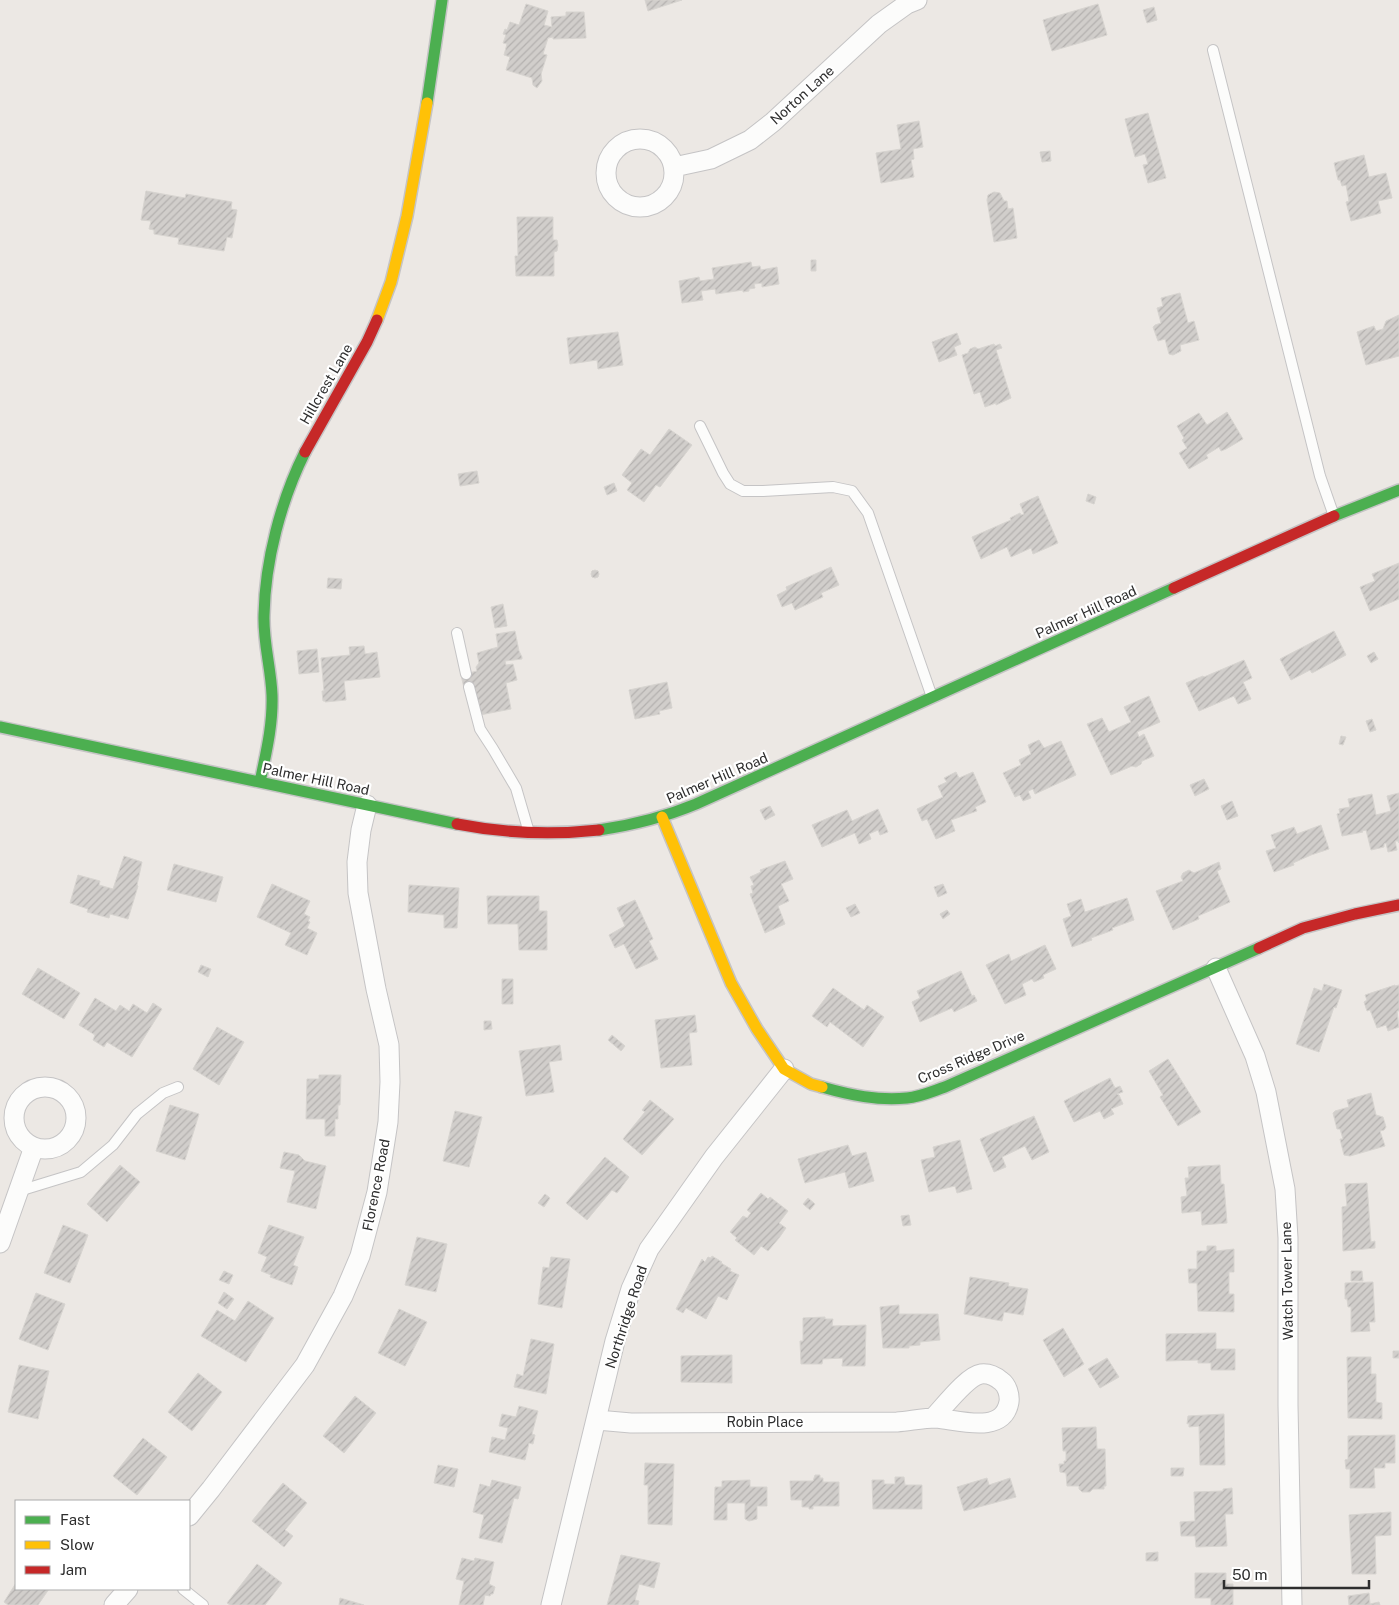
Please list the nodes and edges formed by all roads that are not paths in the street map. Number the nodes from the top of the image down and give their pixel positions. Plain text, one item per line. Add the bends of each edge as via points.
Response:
1 (442, 0) edge
2 (916, 0) edge
3 (1213, 50) dead end
4 (674, 167) dead end
5 (700, 426) dead end
6 (1399, 490) edge
7 (1334, 516) junction
8 (458, 633) dead end
9 (466, 674) dead end
10 (469, 687) dead end
11 (933, 698) junction
12 (0, 727) edge
13 (260, 782) junction
14 (367, 805) junction
15 (662, 817) junction
16 (529, 832) junction
17 (1399, 905) edge
18 (1216, 968) junction
19 (784, 1069) junction
20 (178, 1087) dead end
21 (34, 1147) dead end
22 (19, 1191) junction
23 (0, 1243) edge
24 (933, 1418) dead end
25 (597, 1420) junction
26 (190, 1515) edge
27 (127, 1590) edge
28 (184, 1590) edge
29 (114, 1605) edge
30 (203, 1605) edge
31 (551, 1605) edge
32 (1292, 1605) edge

1 - 13 street, Hillcrest Lane via 407,216 380,316 311,439 281,513 270,562 264,613 272,705
2 - 4 street, Norton Lane via 879,24 750,140 711,160
3 - 7 lane via 1317,467
5 - 11 lane via 730,484 743,491 833,486 852,491 868,513
6 - 7 street, Palmer Hill Road
7 - 11 street, Palmer Hill Road
8 - 9 lane
10 - 16 lane via 480,729 516,788
11 - 15 street, Palmer Hill Road via 730,790
12 - 13 street, Palmer Hill Road
13 - 14 street, Palmer Hill Road
14 - 16 street, Palmer Hill Road via 468,826
14 - 26 street, Florence Road via 357,862 358,893 389,1045 390,1082 388,1122 365,1238 343,1296 305,1365
15 - 16 street, Palmer Hill Road via 571,832
15 - 19 street, Cross Ridge Drive via 731,983
17 - 18 street, Cross Ridge Drive via 1304,928
18 - 19 street, Cross Ridge Drive via 945,1086 909,1098 877,1099 844,1094 811,1084
18 - 32 street, Watch Tower Lane via 1255,1056 1266,1092 1285,1190
19 - 25 street, Northridge Road via 714,1157 649,1249 615,1340
20 - 22 lane via 163,1092 137,1114 113,1145 81,1172
21 - 22 street
22 - 23 street
24 - 25 street, Robin Place via 897,1422
25 - 31 street, Northridge Road
27 - 29 street
28 - 30 lane

